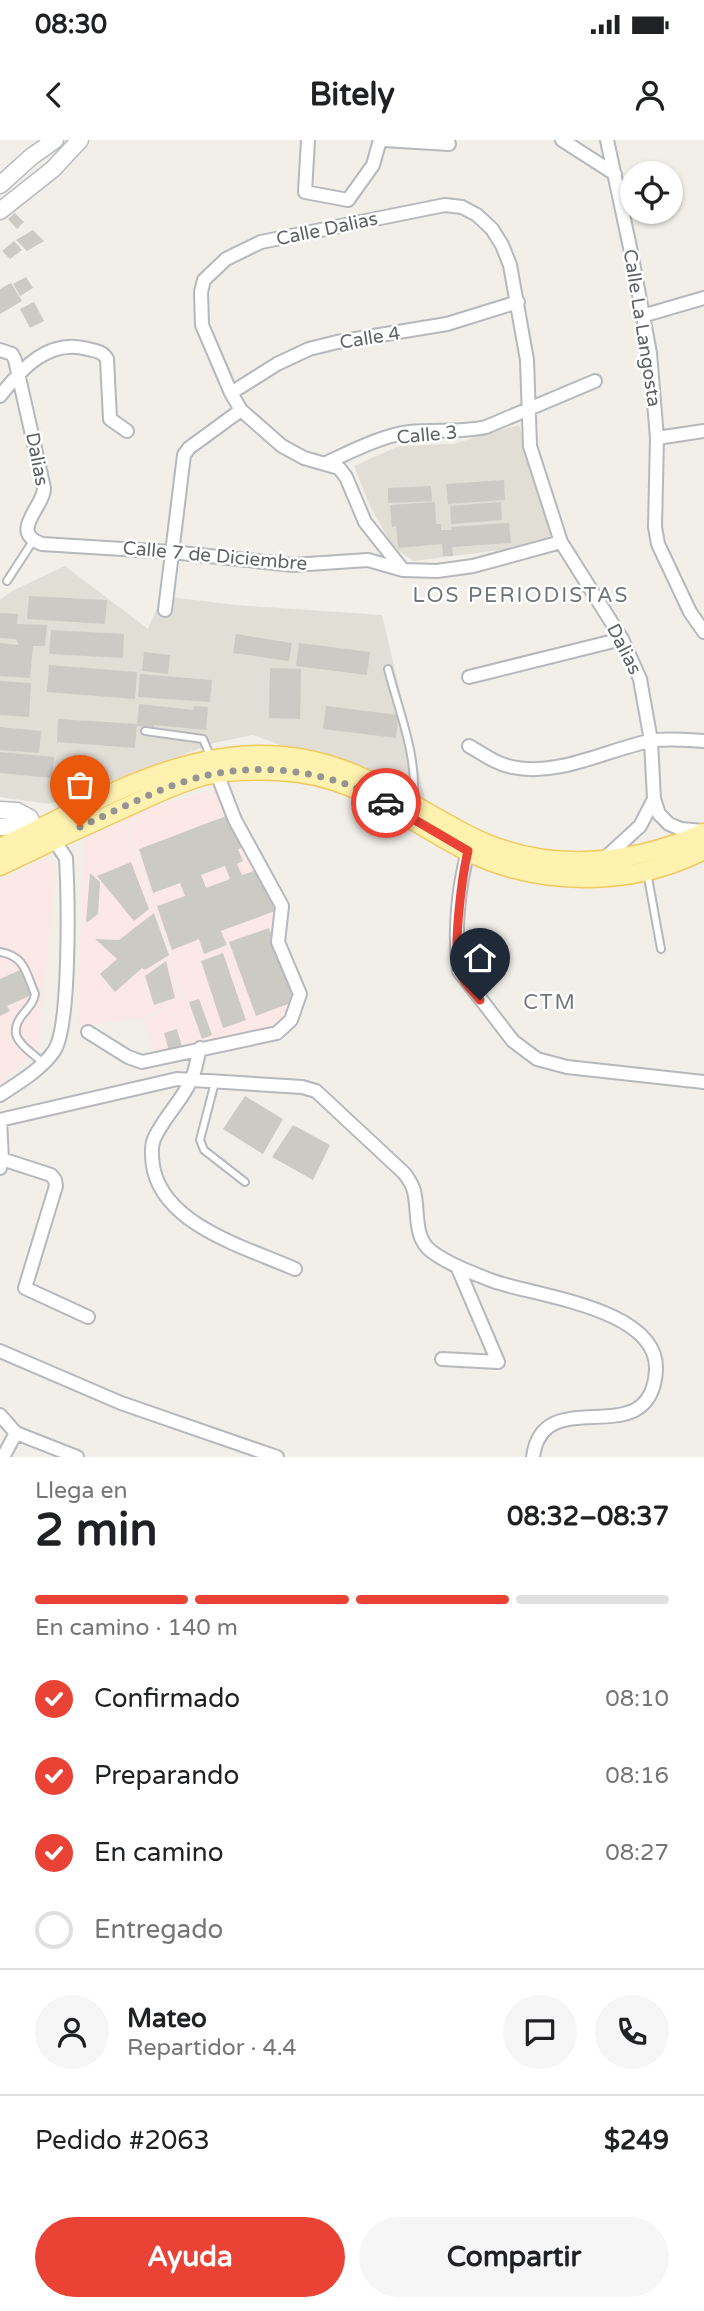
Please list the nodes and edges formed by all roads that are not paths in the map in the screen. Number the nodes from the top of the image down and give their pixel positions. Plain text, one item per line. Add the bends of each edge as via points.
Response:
1 (55, 140) edge
2 (80, 140) edge
3 (308, 140) edge
4 (382, 140) edge
5 (562, 140) edge
6 (607, 140) edge
7 (449, 144) dead end
8 (615, 174) junction
9 (0, 185) edge
10 (348, 200) junction
11 (462, 206) joint
12 (0, 211) edge
13 (352, 223) junction
14 (704, 298) edge
15 (518, 302) junction
16 (642, 316) junction
17 (0, 350) edge
18 (18, 372) junction
19 (595, 381) dead end
20 (231, 393) junction
21 (0, 396) edge
22 (528, 408) junction
23 (241, 410) junction
24 (127, 431) dead end
25 (704, 431) edge
26 (657, 438) junction
27 (327, 463) junction
28 (33, 541) junction
29 (561, 542) junction
30 (171, 552) junction
31 (403, 570) junction
32 (7, 581) dead end
33 (165, 610) dead end
34 (704, 632) edge
35 (622, 639) junction
36 (388, 669) dead end
37 (469, 677) dead end
38 (145, 731) dead end
39 (652, 741) junction
40 (704, 741) edge
41 (469, 746) dead end
42 (214, 766) junction
43 (654, 799) junction
44 (413, 804) junction
45 (0, 810) edge
46 (0, 827) edge
47 (34, 832) junction
48 (704, 832) edge
49 (54, 839) junction
50 (0, 848) edge
51 (704, 850) edge
52 (468, 851) junction
53 (600, 862) junction
54 (0, 866) edge
55 (647, 871) junction
56 (661, 950) dead end
57 (0, 953) edge
58 (88, 1032) dead end
59 (200, 1048) junction
60 (43, 1063) junction
61 (192, 1080) junction
62 (215, 1082) junction
63 (704, 1082) edge
64 (0, 1095) edge
65 (0, 1120) edge
66 (1, 1164) edge
67 (245, 1182) dead end
68 (457, 1266) junction
69 (295, 1269) dead end
70 (88, 1317) dead end
71 (0, 1351) edge
72 (442, 1359) dead end
73 (0, 1415) edge
74 (635, 1423) dead end
75 (607, 1429) dead end
76 (16, 1433) junction
77 (2, 1455) edge
78 (77, 1457) edge
79 (277, 1457) edge
80 (533, 1457) edge

1 - 9 street
2 - 12 street via 53,169
3 - 10 street via 305,192
4 - 7 street
4 - 10 street via 373,164
5 - 8 street
6 - 8 street, Calle La Langosta
8 - 16 street, Calle La Langosta
10 - 13 street
11 - 13 street, Calle Dalias via 445,205
11 - 15 street, Dalias via 492,229 502,245
13 - 20 street, Calle Dalias via 261,242 226,259 204,280 202,325
14 - 16 street
15 - 20 street, Calle 4 via 447,324 309,349
15 - 22 street, Dalias via 527,360
16 - 26 street, Calle La Langosta
17 - 18 street via 12,354
18 - 21 street
18 - 24 street via 43,353 62,346 100,352 107,359 108,414
18 - 28 street, Dalias via 44,488 27,525
19 - 22 street, Calle 3
20 - 23 street
22 - 27 street, Calle 3 via 477,429 397,435
22 - 29 street, Dalias via 530,446
23 - 27 street via 282,446
23 - 30 street via 184,455
25 - 26 street
26 - 34 street, Calle La Langosta via 655,527 659,544
27 - 31 street via 346,477 365,522
28 - 30 street, Calle 7 de Diciembre
28 - 32 lane
29 - 31 street, Calle 7 de Diciembre via 473,566
29 - 35 street, Dalias
30 - 31 street, Calle 7 de Diciembre via 292,565 368,561
30 - 33 street
35 - 37 street
35 - 39 street, Dalias via 640,679
36 - 44 lane via 414,769
38 - 42 lane via 203,739
39 - 40 street
39 - 41 street via 538,769 492,760
39 - 43 street, Dalias
42 - 44 main road via 260,755 299,758 337,766
42 - 47 main road via 169,769
42 - 49 main road
42 - 52 main road via 316,775 352,786
42 - 59 street via 235,820 282,906 278,942 300,994 291,1020 277,1033
43 - 48 street via 669,824
43 - 53 street via 640,826
44 - 53 main road via 502,850 565,862
45 - 47 street via 30,818
46 - 47 street
47 - 49 street
47 - 50 main road
48 - 53 main road via 642,856
49 - 54 main road
49 - 60 street via 66,858 64,1021 55,1050
51 - 55 main road
52 - 55 main road via 525,871 561,877 599,878
52 - 63 street via 461,878 460,971 513,1041 537,1059 567,1066
55 - 56 lane
57 - 60 lane via 20,959 35,994 14,1030
58 - 59 street via 142,1062
59 - 61 street
60 - 64 street
61 - 62 street
61 - 65 street via 164,1080
61 - 69 street via 152,1143 159,1187 169,1203 204,1229
62 - 67 lane via 200,1140 204,1150
62 - 68 street via 316,1091 404,1173 415,1192 422,1241
65 - 66 street
66 - 70 street via 51,1175 55,1180 25,1288
68 - 72 street via 498,1362
68 - 74 street via 600,1310 636,1331 648,1344 656,1364 650,1406
71 - 79 street via 121,1403
73 - 76 street
75 - 80 street via 555,1427 535,1445
76 - 77 street
76 - 78 street

